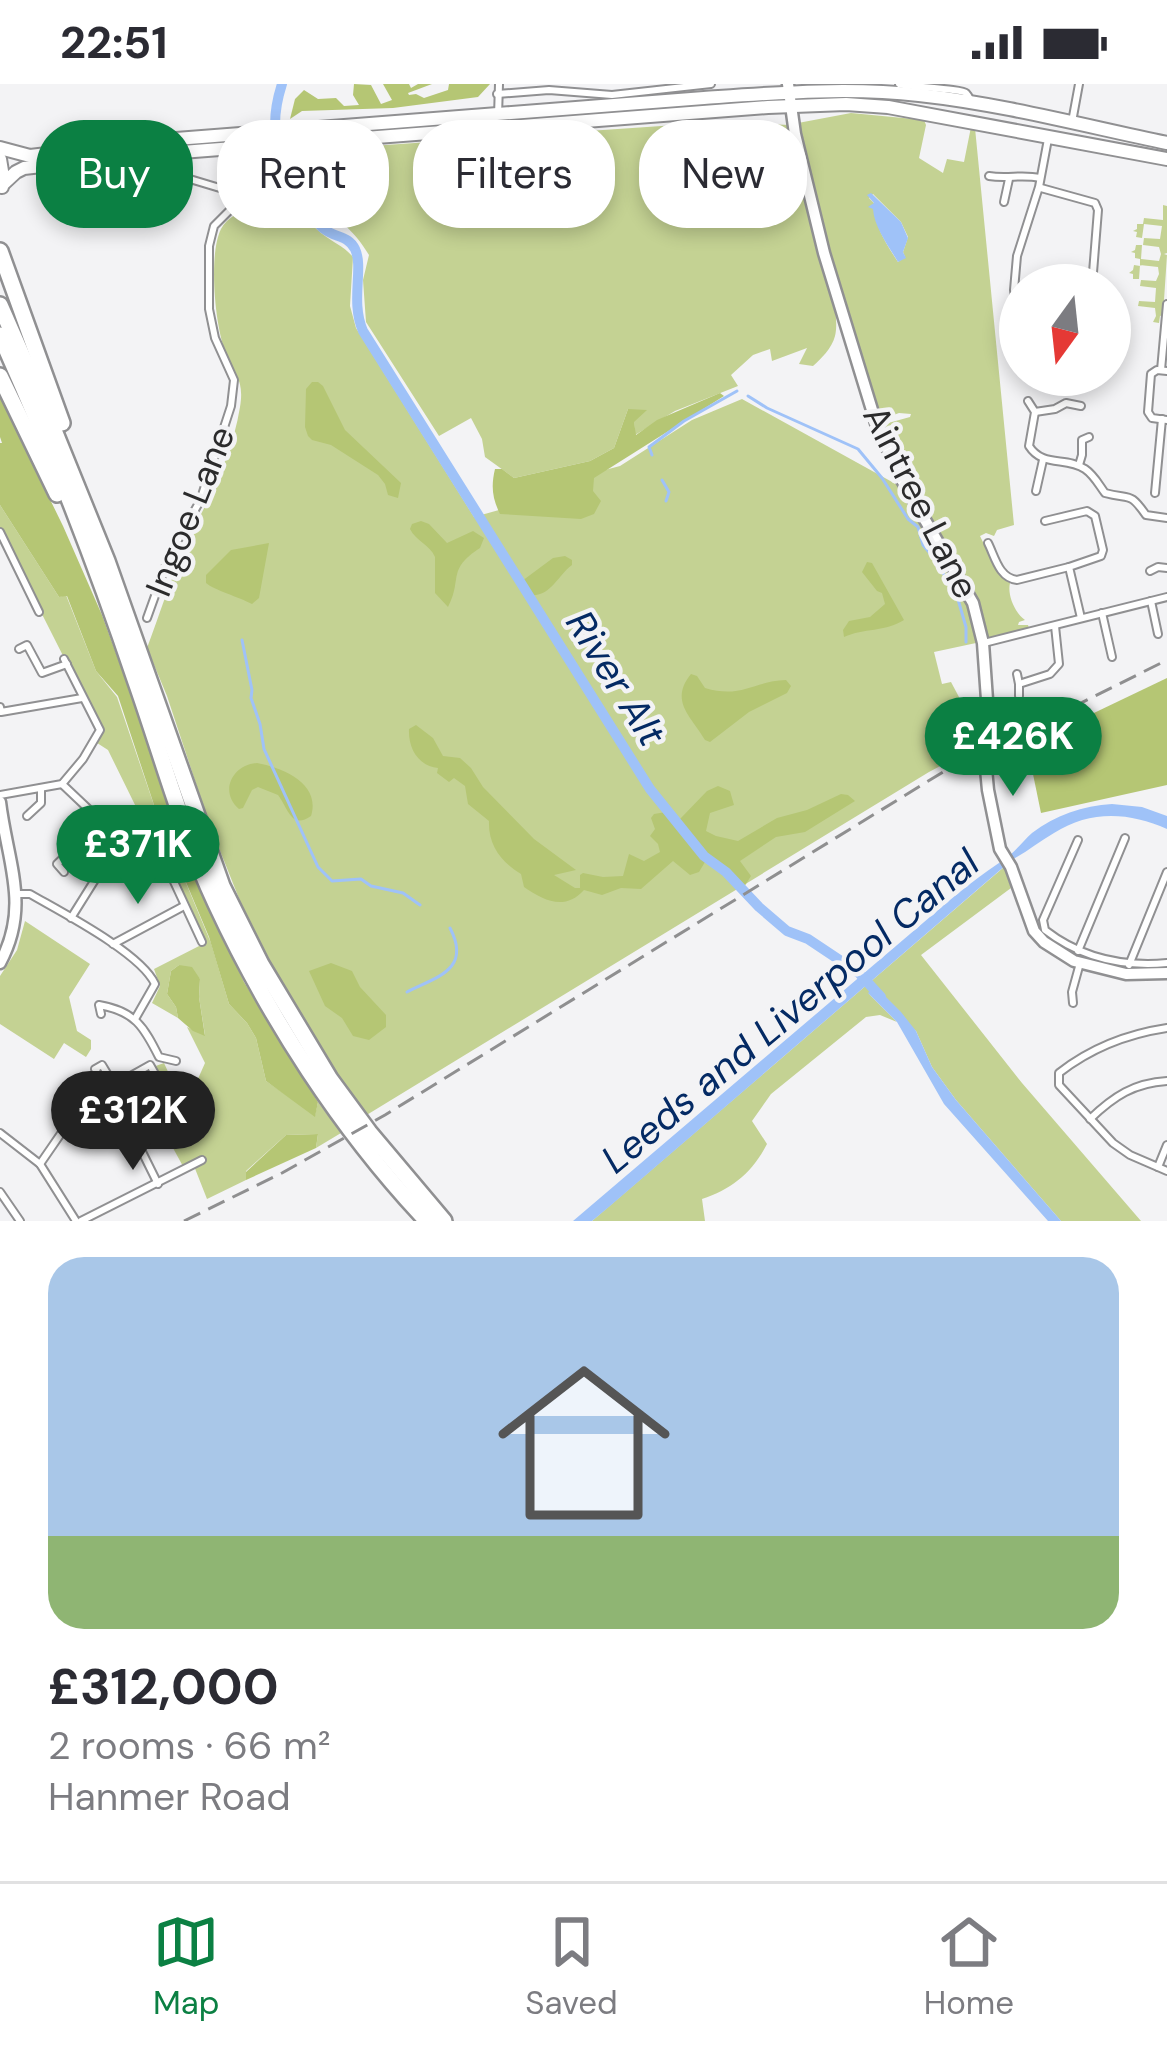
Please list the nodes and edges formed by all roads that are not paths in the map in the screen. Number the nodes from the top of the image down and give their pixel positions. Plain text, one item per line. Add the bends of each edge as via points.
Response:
1 (711, 84) edge
2 (899, 84) edge
3 (1079, 84) edge
4 (948, 87) edge
5 (498, 89) edge
6 (790, 94) edge
7 (971, 103) junction
8 (994, 107) junction
9 (498, 120) joint
10 (992, 124) junction
11 (1071, 124) junction
12 (1048, 136) junction
13 (217, 142) edge
14 (1167, 143) edge
15 (217, 144) edge
16 (0, 148) edge
17 (0, 159) edge
18 (1167, 159) edge
19 (989, 176) dead end
20 (1009, 179) junction
21 (1039, 183) junction
22 (1, 189) edge
23 (1004, 202) dead end
24 (217, 223) edge
25 (0, 251) edge
26 (1016, 264) edge
27 (1094, 264) edge
28 (0, 304) edge
29 (1167, 304) edge
30 (1166, 330) edge
31 (0, 335) edge
32 (1164, 370) edge
33 (0, 376) edge
34 (1028, 400) dead end
35 (1081, 406) dead end
36 (1035, 412) junction
37 (1164, 420) edge
38 (1089, 437) dead end
39 (1043, 460) junction
40 (1079, 465) junction
41 (1036, 491) dead end
42 (1155, 493) dead end
43 (1167, 518) edge
44 (1045, 521) dead end
45 (0, 532) edge
46 (988, 543) dead end
47 (12, 556) junction
48 (107, 560) junction
49 (0, 562) edge
50 (1069, 567) junction
51 (1167, 568) edge
52 (1150, 571) dead end
53 (101, 582) junction
54 (1167, 598) edge
55 (1151, 601) junction
56 (40, 612) dead end
57 (1102, 613) junction
58 (1081, 618) junction
59 (147, 619) dead end
60 (1055, 626) junction
61 (1158, 634) dead end
62 (983, 643) junction
63 (20, 649) dead end
64 (1112, 657) dead end
65 (1017, 674) dead end
66 (1019, 684) junction
67 (1019, 696) dead end
68 (82, 698) junction
69 (0, 707) edge
70 (62, 784) junction
71 (40, 788) junction
72 (0, 798) edge
73 (138, 811) dead end
74 (27, 816) dead end
75 (2, 831) edge
76 (1125, 838) dead end
77 (121, 839) junction
78 (1078, 840) dead end
79 (104, 864) junction
80 (169, 871) dead end
81 (64, 872) dead end
82 (1167, 872) edge
83 (15, 894) junction
84 (184, 906) junction
85 (70, 918) junction
86 (202, 942) dead end
87 (112, 944) junction
88 (1079, 957) junction
89 (0, 963) edge
90 (1167, 963) edge
91 (1128, 970) junction
92 (1167, 973) edge
93 (1073, 1003) dead end
94 (99, 1006) dead end
95 (134, 1019) junction
96 (1167, 1028) edge
97 (146, 1055) dead end
98 (176, 1060) dead end
99 (150, 1065) junction
100 (106, 1075) dead end
101 (1167, 1081) edge
102 (110, 1087) junction
103 (163, 1088) dead end
104 (1090, 1119) junction
105 (1, 1136) edge
106 (1167, 1145) edge
107 (202, 1160) dead end
108 (40, 1164) junction
109 (1162, 1169) edge
110 (158, 1184) junction
111 (0, 1192) edge
112 (20, 1221) edge
113 (79, 1221) edge
114 (427, 1221) edge
115 (444, 1221) edge

1 - 5 street via 612,94
2 - 4 street
3 - 11 street
4 - 7 street
5 - 9 street
6 - 7 main road
6 - 9 main road
6 - 10 main road
6 - 62 main road, Aintree Lane via 824,253 876,423 973,603
7 - 8 main road
8 - 10 main road
8 - 11 main road
10 - 12 main road
11 - 14 main road
12 - 18 main road
12 - 21 street
13 - 16 main road via 30,156
15 - 22 main road via 24,169
17 - 22 main road
19 - 20 street
20 - 21 street via 1023,174
20 - 23 street
21 - 26 street
21 - 27 street via 1095,202
24 - 59 street, Ingoe Lane via 209,309 235,380 231,406 200,501
25 - 48 highway
28 - 48 highway
29 - 30 street
30 - 32 street
31 - 53 highway
32 - 37 street via 1151,374 1148,412
33 - 53 highway
34 - 36 street
35 - 36 street
36 - 39 street via 1029,446
37 - 42 street
38 - 40 street
39 - 40 street
39 - 41 street
40 - 43 street via 1105,493 1132,497 1145,515
44 - 50 street via 1095,516 1101,556
45 - 47 street
46 - 50 street via 1010,579
47 - 49 street
47 - 56 street
48 - 115 highway via 222,886 261,964 330,1079
50 - 58 street
51 - 52 street
53 - 114 highway via 224,920 320,1085
54 - 55 street
55 - 57 street
55 - 61 street
57 - 58 street
57 - 64 street
58 - 60 street
60 - 62 street
60 - 66 street via 1059,664
62 - 88 main road, Aintree Lane via 985,772 1006,860 1039,938
63 - 68 street via 27,645 42,673 65,662
65 - 66 street
66 - 67 street
68 - 69 street
68 - 70 street via 100,730
70 - 71 street
70 - 77 street
71 - 72 street
71 - 74 street via 41,803
72 - 75 main road
73 - 77 street
75 - 83 main road
76 - 88 street
77 - 79 street
78 - 88 street via 1042,920
79 - 81 street via 75,847 57,864
79 - 85 street
80 - 84 street
82 - 91 street
83 - 85 street
83 - 89 main road via 15,926
84 - 86 street
84 - 87 street
85 - 87 street
87 - 95 street via 155,984
88 - 91 main road
88 - 93 street
90 - 91 street
91 - 92 main road
94 - 95 street
95 - 98 street via 159,1057
96 - 104 street via 1125,1036 1059,1073 1059,1085
97 - 99 street
99 - 102 street
99 - 103 street
100 - 102 street
101 - 104 street via 1134,1086
102 - 108 street via 77,1111
102 - 110 street
104 - 109 street via 1130,1155
105 - 108 street
106 - 109 street
107 - 110 street
108 - 113 street
110 - 113 street
111 - 112 street

